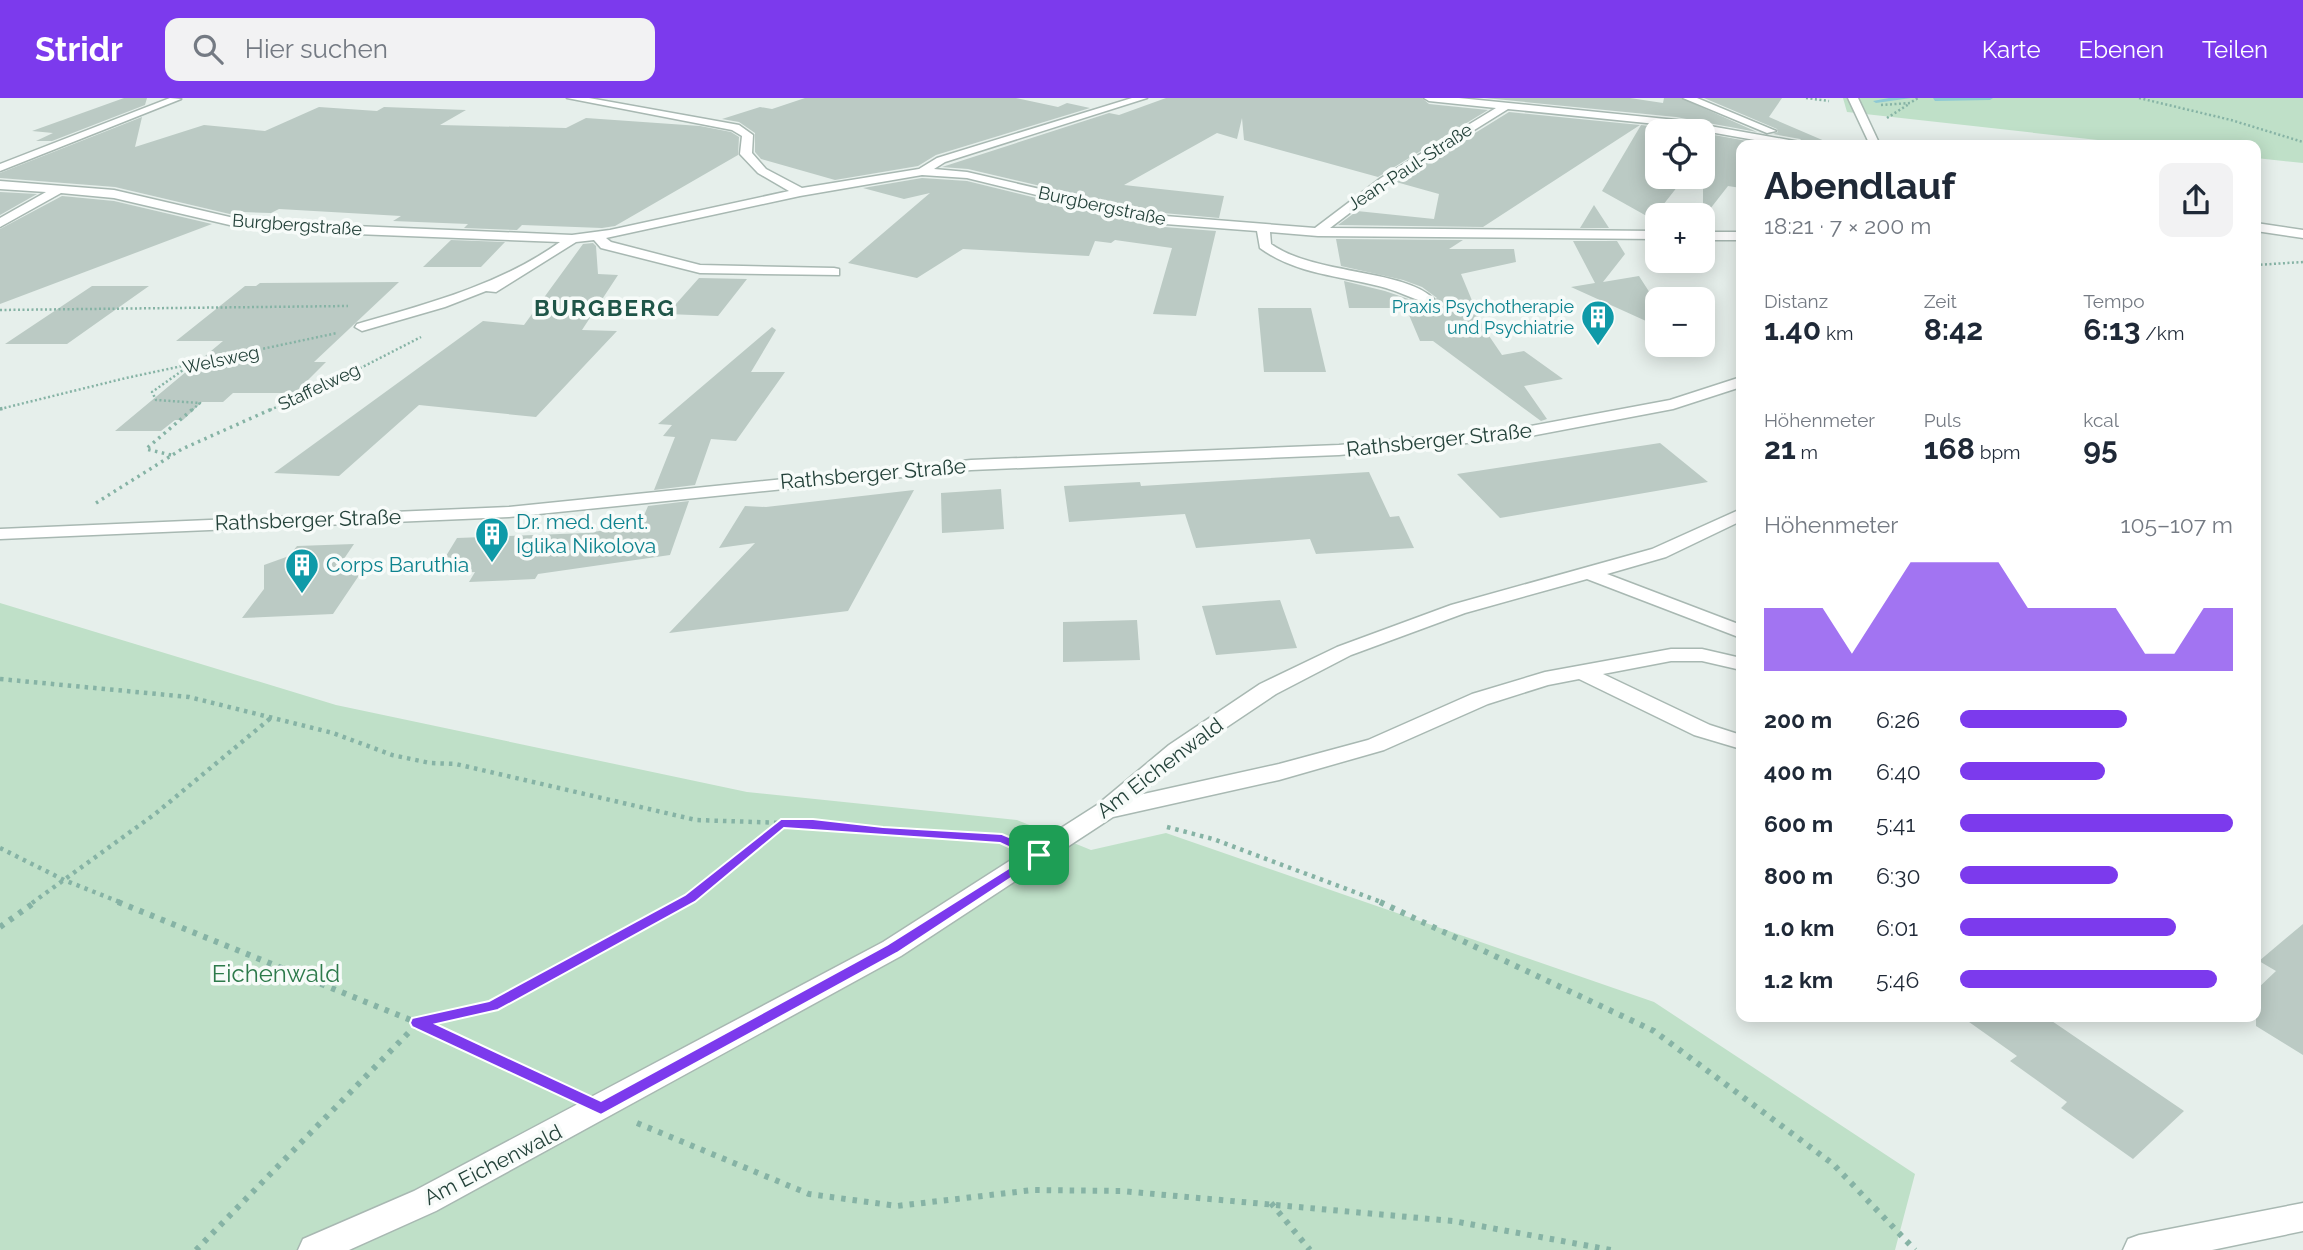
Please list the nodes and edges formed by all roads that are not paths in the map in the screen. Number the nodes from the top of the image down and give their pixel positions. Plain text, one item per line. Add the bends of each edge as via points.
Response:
1 (572, 98) edge
2 (1142, 98) edge
3 (1429, 98) edge
4 (1688, 98) edge
5 (176, 99) edge
6 (1854, 102) edge
7 (1506, 106) junction
8 (1772, 140) edge
9 (1793, 140) edge
10 (1873, 140) edge
11 (0, 168) edge
12 (922, 172) junction
13 (0, 185) edge
14 (58, 190) junction
15 (800, 192) junction
16 (0, 223) edge
17 (1263, 228) junction
18 (2261, 228) edge
19 (1318, 232) junction
20 (2303, 234) edge
21 (1645, 235) edge
22 (597, 236) junction
23 (1715, 236) edge
24 (1736, 236) edge
25 (572, 239) junction
26 (834, 272) dead end
27 (501, 281) junction
28 (480, 298) dead end
29 (1427, 299) dead end
30 (362, 327) road end
31 (1736, 384) edge
32 (1736, 516) edge
33 (0, 534) edge
34 (1588, 573) junction
35 (1736, 630) edge
36 (1736, 663) edge
37 (1581, 672) junction
38 (1736, 740) edge
39 (1105, 811) junction
40 (2303, 1217) edge
41 (314, 1250) edge
42 (2138, 1250) edge

1 - 15 street via 735,127 748,135 746,154 762,171
2 - 12 street via 941,160
3 - 7 street
4 - 9 street
5 - 11 street
6 - 10 street
7 - 8 street via 1676,123
7 - 19 street, Jean-Paul-Straße via 1409,164
12 - 15 street, Burgbergstraße
12 - 17 street, Burgbergstraße via 967,175 1152,219
13 - 14 street, Burgbergstraße
14 - 16 street
14 - 25 street, Burgbergstraße via 114,194 234,222
15 - 22 street, Burgbergstraße
17 - 19 street, Burgbergstraße
17 - 29 street via 1265,245 1284,258 1394,284
18 - 20 street
19 - 21 street, Burgbergstraße
22 - 25 street, Burgbergstraße
22 - 26 street via 606,245 700,269
23 - 24 street
25 - 27 street via 557,252
27 - 28 street
27 - 30 street
31 - 33 street, Rathsberger Straße via 1673,404 1520,433 1353,449 971,465 509,512
32 - 34 street, Am Eichenwald via 1659,553
34 - 35 street
34 - 39 street, Am Eichenwald via 1458,609 1344,651 1268,690 1177,750
36 - 37 street via 1702,655 1671,655
37 - 38 street via 1702,730
37 - 39 street via 1502,691 1376,745 1335,757
39 - 41 street, Am Eichenwald via 892,949 425,1201
40 - 42 street

